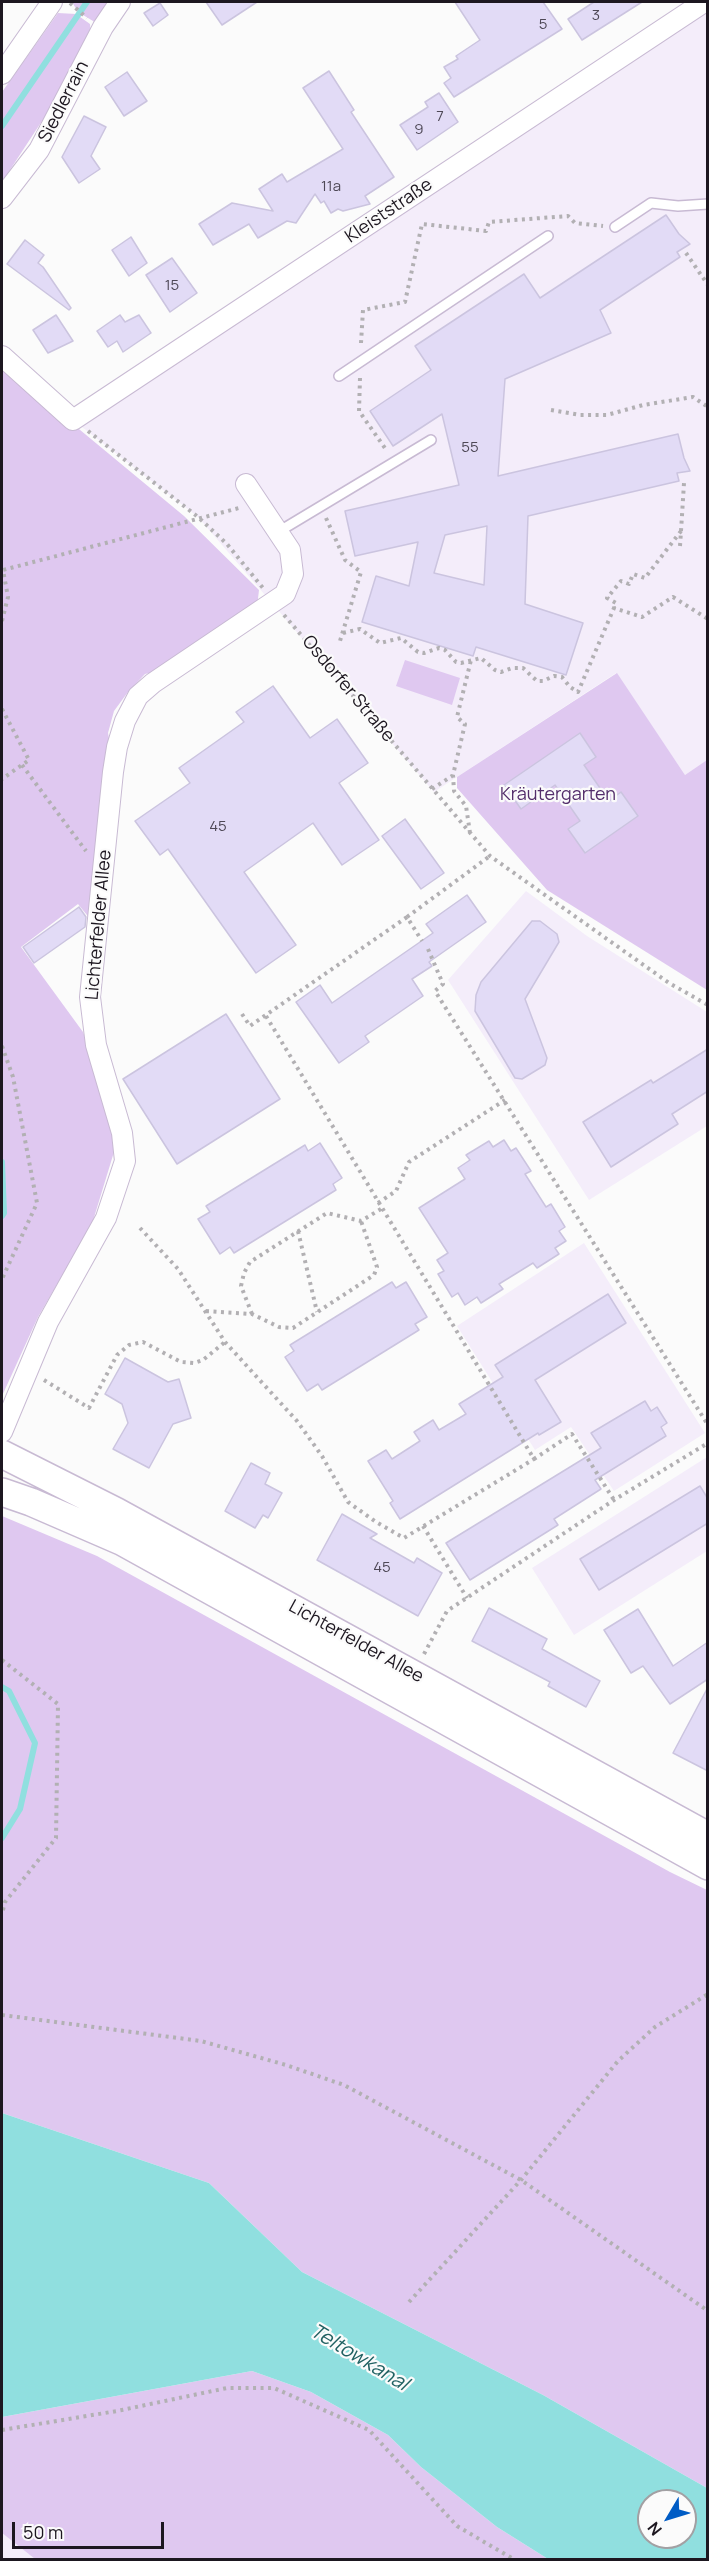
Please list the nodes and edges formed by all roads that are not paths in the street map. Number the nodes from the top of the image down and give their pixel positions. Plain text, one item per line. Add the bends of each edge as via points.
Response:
1 (52, 2) edge
2 (120, 2) edge
3 (704, 2) edge
4 (2, 74) edge
5 (2, 198) edge
6 (708, 204) edge
7 (615, 227) dead end
8 (548, 236) dead end
9 (2, 356) edge
10 (339, 376) dead end
11 (431, 440) dead end
12 (246, 484) dead end
13 (278, 532) junction
14 (2, 1432) edge
15 (2, 1454) edge
16 (2, 1491) edge
17 (708, 1836) edge
18 (708, 1866) edge

1 - 4 street
2 - 5 street, Siedlerrain via 39,150
3 - 9 street, Kleiststraße via 73,420
6 - 7 lane via 651,203
8 - 10 lane
11 - 13 lane
12 - 13 street, Lichterfelder Allee
13 - 14 street, Lichterfelder Allee via 290,550 293,574 285,594 138,696 117,747 90,997 96,1045 122,1133 124,1161 106,1218 48,1322
15 - 17 main road, Lichterfelder Allee via 117,1512
16 - 18 main road, Lichterfelder Allee via 121,1541

